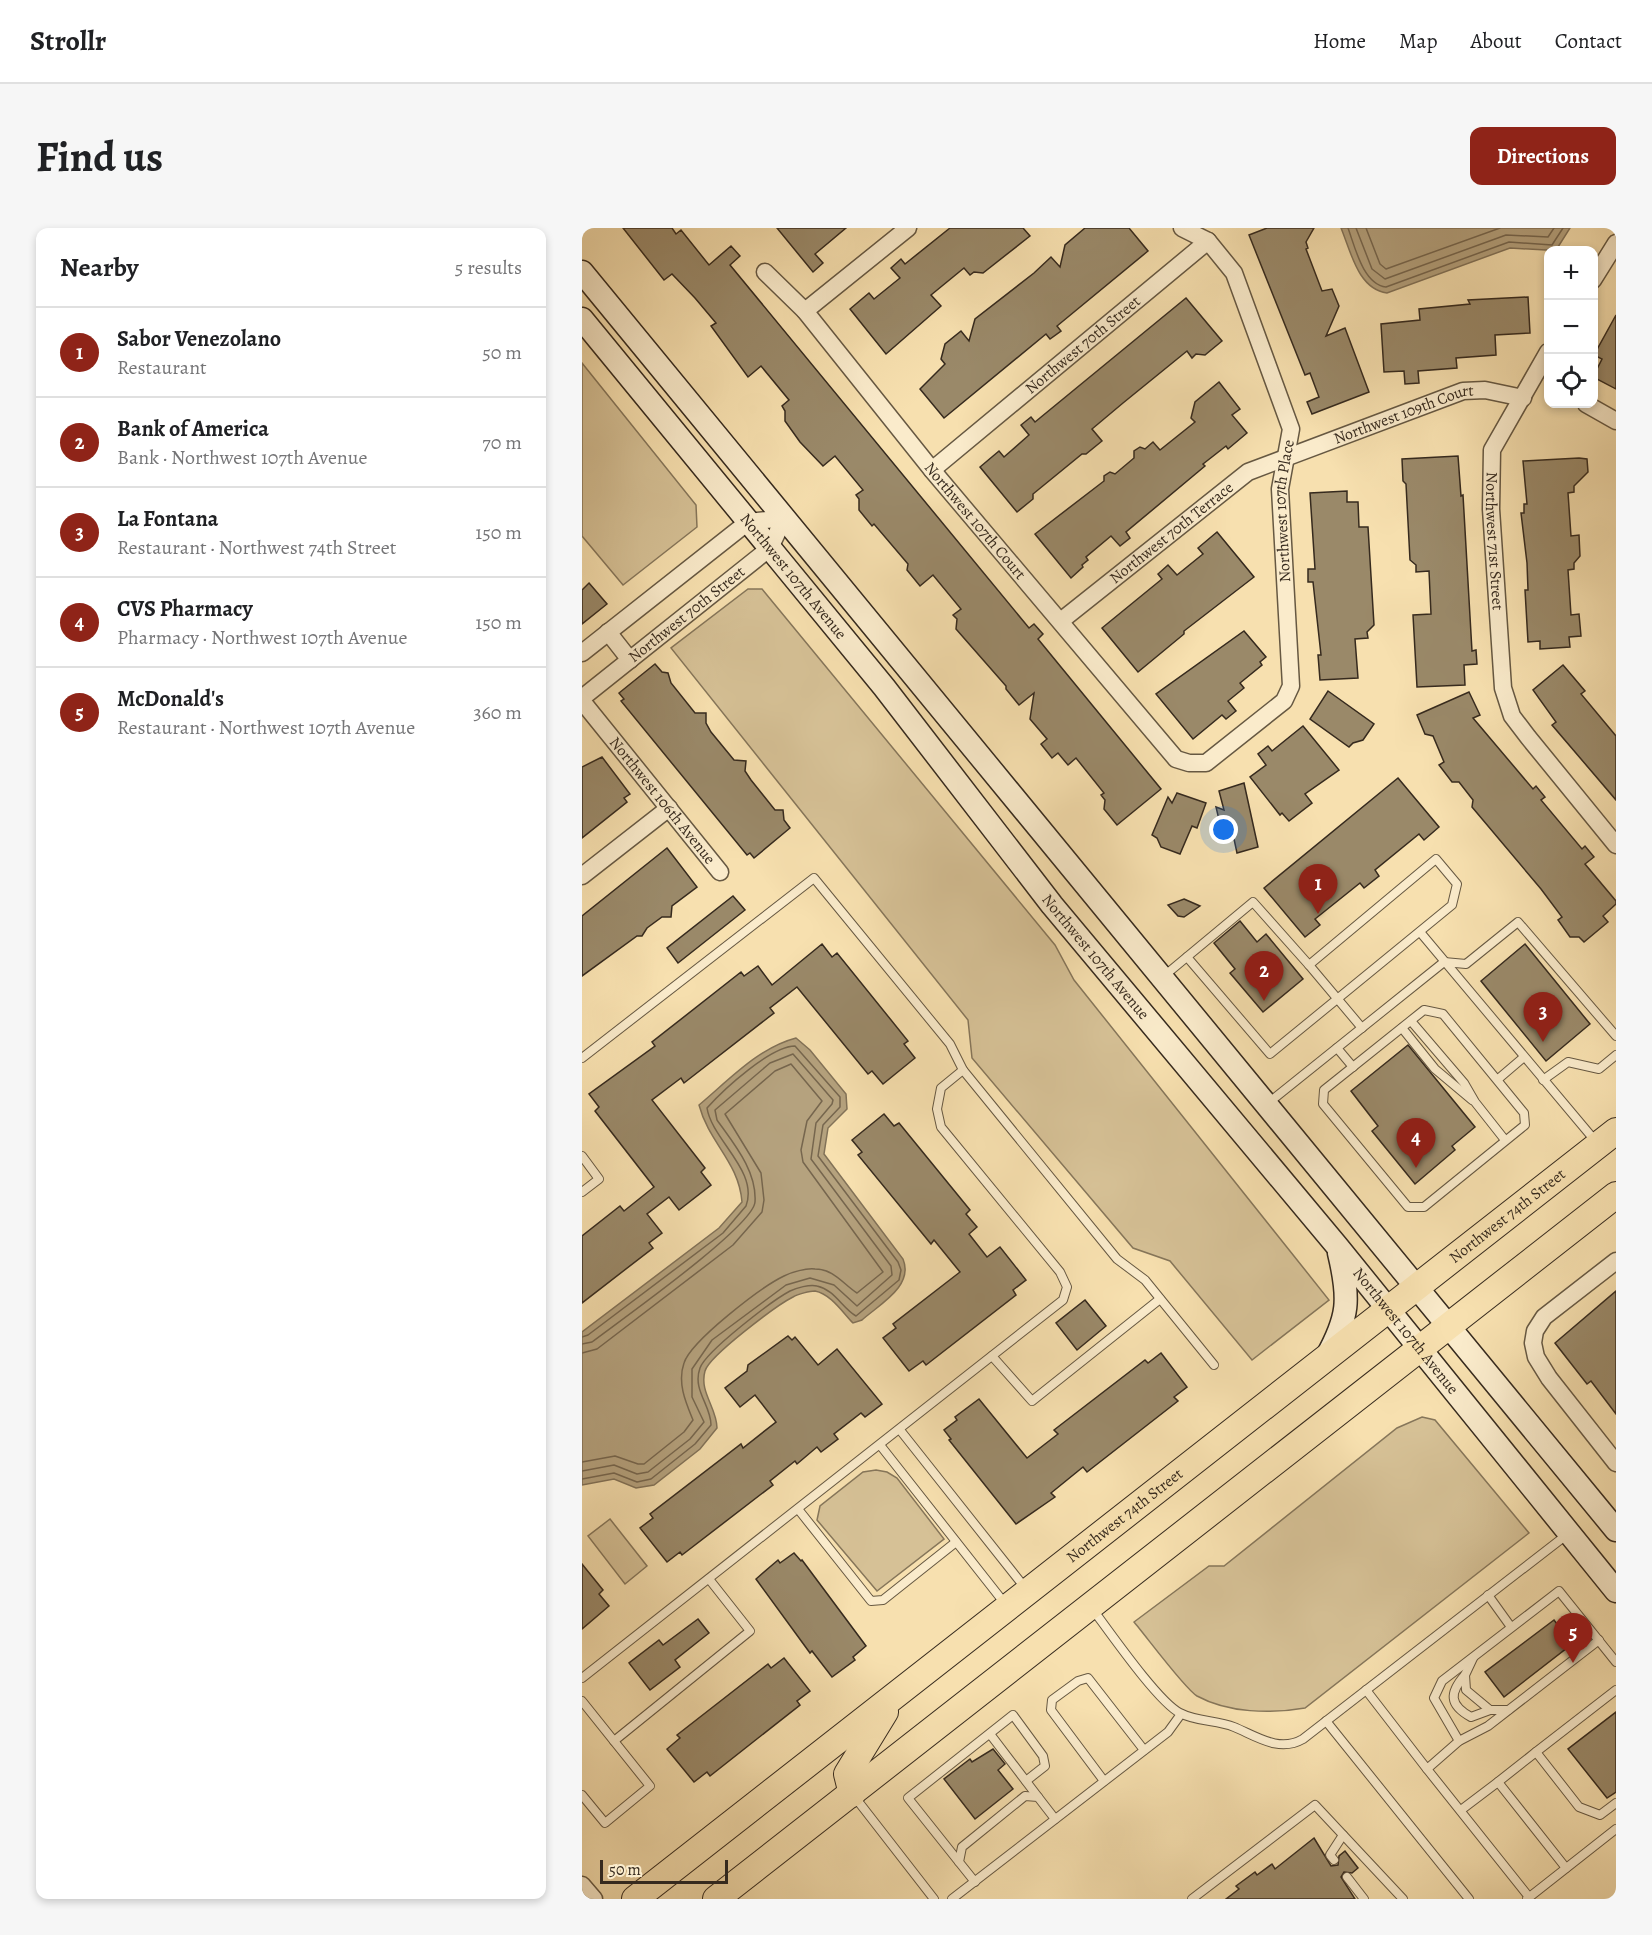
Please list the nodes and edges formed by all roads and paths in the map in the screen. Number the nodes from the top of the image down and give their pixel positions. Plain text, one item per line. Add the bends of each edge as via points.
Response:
1 (908, 228) edge
2 (1182, 228) edge
3 (1208, 241) junction
4 (1616, 243) edge
5 (582, 272) edge
6 (765, 272) dead end
7 (1598, 272) edge
8 (805, 311) junction
9 (582, 319) edge
10 (1548, 354) edge
11 (1543, 375) edge
12 (1523, 398) junction
13 (1593, 408) edge
14 (1616, 421) edge
15 (1286, 457) junction
16 (932, 470) junction
17 (784, 518) junction
18 (748, 522) junction
19 (770, 548) junction
20 (1062, 620) junction
21 (608, 632) junction
22 (582, 653) edge
23 (630, 660) junction
24 (584, 707) edge
25 (1189, 763) joint
26 (669, 808) junction
27 (1616, 845) edge
28 (720, 872) dead end
29 (582, 876) edge
30 (1420, 932) junction
31 (1187, 957) junction
32 (1444, 962) junction
33 (1309, 965) junction
34 (1161, 978) junction
35 (1338, 1000) junction
36 (1411, 1021) junction
37 (1362, 1028) junction
38 (1402, 1028) junction
39 (1616, 1036) edge
40 (1337, 1048) junction
41 (1616, 1055) edge
42 (1524, 1057) junction
43 (582, 1058) edge
44 (1353, 1067) junction
45 (963, 1070) junction
46 (1497, 1080) junction
47 (1544, 1080) junction
48 (1474, 1102) junction
49 (1266, 1105) junction
50 (1607, 1138) edge
51 (1505, 1140) junction
52 (582, 1156) edge
53 (582, 1192) edge
54 (1616, 1195) edge
55 (1337, 1246) junction
56 (1616, 1261) edge
57 (1416, 1287) junction
58 (1160, 1299) junction
59 (1388, 1310) junction
60 (1449, 1326) junction
61 (1419, 1349) junction
62 (992, 1356) junction
63 (1325, 1359) junction
64 (1214, 1365) dead end
65 (900, 1430) junction
66 (880, 1445) junction
67 (1616, 1463) edge
68 (798, 1509) junction
69 (1616, 1530) edge
70 (1569, 1533) junction
71 (956, 1542) junction
72 (709, 1579) junction
73 (1028, 1591) junction
74 (1616, 1591) edge
75 (1488, 1595) junction
76 (1008, 1607) junction
77 (1091, 1607) junction
78 (1511, 1626) junction
79 (1599, 1640) junction
80 (1474, 1655) junction
81 (1616, 1662) edge
82 (1465, 1675) junction
83 (582, 1678) edge
84 (1366, 1690) junction
85 (1616, 1690) edge
86 (895, 1696) junction
87 (582, 1701) edge
88 (1490, 1710) junction
89 (1509, 1710) junction
90 (1181, 1714) junction
91 (1326, 1721) junction
92 (990, 1734) junction
93 (614, 1741) junction
94 (1459, 1741) junction
95 (1144, 1750) junction
96 (1536, 1752) junction
97 (1427, 1768) junction
98 (1026, 1781) junction
99 (1104, 1781) junction
100 (1498, 1782) junction
101 (852, 1794) junction
102 (582, 1795) edge
103 (1038, 1797) junction
104 (1616, 1803) edge
105 (1461, 1810) junction
106 (1055, 1819) junction
107 (1616, 1829) edge
108 (1343, 1835) junction
109 (1334, 1860) dead end
110 (959, 1862) junction
111 (1566, 1868) junction
112 (1347, 1877) dead end
113 (975, 1882) junction
114 (582, 1885) edge
115 (1528, 1898) edge
116 (594, 1899) edge
117 (635, 1899) edge
118 (716, 1899) edge
119 (934, 1899) edge
120 (952, 1899) edge
121 (1192, 1899) edge
122 (1364, 1899) edge
123 (1403, 1899) edge
124 (1469, 1899) edge

1 - 8 street
2 - 3 street, Northwest 107th Place
3 - 15 street, Northwest 107th Place via 1234,273 1263,349 1291,429
3 - 16 street, Northwest 70th Street
4 - 7 street
5 - 17 main road, Northwest 107th Avenue
6 - 8 street, Northwest 107th Court
8 - 16 street, Northwest 107th Court
9 - 18 main road, Northwest 107th Avenue
10 - 11 street, Northwest 71st Street
11 - 12 street, Northwest 71st Street
12 - 15 street, Northwest 109th Court via 1485,390 1463,391
12 - 27 street, Northwest 71st Street via 1492,450 1491,508 1503,688 1512,716
13 - 14 street
15 - 20 street, Northwest 70th Terrace via 1248,472
15 - 25 street, Northwest 107th Place via 1280,489 1292,687 1284,701 1206,763
16 - 20 street, Northwest 107th Court
17 - 18 street
17 - 19 street, Northwest 70th Street
17 - 34 main road, Northwest 107th Avenue
18 - 19 main road, Northwest 107th Avenue
18 - 21 street, Northwest 70th Street
19 - 23 street, Northwest 70th Street
19 - 55 main road, Northwest 107th Avenue via 912,722 1060,914
20 - 25 street, Northwest 107th Court via 1176,759
21 - 22 street, Northwest 70th Street
21 - 23 street
23 - 24 street, Northwest 70th Street
24 - 26 street, Northwest 106th Avenue
26 - 28 street, Northwest 106th Avenue
26 - 29 street
30 - 32 lane
30 - 33 lane via 1452,905 1456,884 1436,859
30 - 35 lane
31 - 33 lane via 1253,902
31 - 34 lane
31 - 35 lane via 1270,1054
32 - 37 lane
32 - 39 lane via 1466,964 1518,922
32 - 42 lane
33 - 35 lane
34 - 49 main road, Northwest 107th Avenue
35 - 37 lane
36 - 38 lane
36 - 46 lane via 1424,1011 1443,1014
36 - 48 lane via 1464,1083
37 - 40 lane
38 - 44 lane
38 - 48 lane via 1435,1069
40 - 44 lane
40 - 49 lane
41 - 47 lane via 1599,1069 1568,1062
42 - 46 lane
42 - 47 lane
43 - 45 lane via 814,878 950,1044
44 - 51 lane via 1324,1090 1323,1104 1408,1207 1424,1207
45 - 58 lane via 1117,1259 1145,1280
45 - 62 lane via 941,1088 937,1109 942,1126 1060,1272 1067,1287 1063,1300
46 - 51 lane via 1524,1113 1525,1125
47 - 50 lane
48 - 51 lane
49 - 57 main road, Northwest 107th Avenue
50 - 57 main road, Northwest 74th Street
52 - 53 lane via 599,1179
54 - 60 main road
55 - 59 main road, Northwest 107th Avenue
55 - 63 main road via 1348,1302 1345,1318
56 - 67 street via 1544,1317 1535,1330 1533,1343 1536,1357 1549,1378
57 - 59 main road, Northwest 74th Street
57 - 60 main road, Northwest 107th Avenue
58 - 62 lane via 1032,1401
58 - 64 lane
59 - 61 main road, Northwest 107th Avenue
59 - 63 main road, Northwest 74th Street
60 - 61 main road
60 - 69 main road, Northwest 107th Avenue
61 - 70 main road, Northwest 107th Avenue
61 - 77 main road
62 - 65 lane
63 - 73 main road, Northwest 74th Street
65 - 66 lane
65 - 73 lane
66 - 68 lane
66 - 71 lane
68 - 71 lane via 871,1601 883,1600
68 - 72 lane
70 - 74 main road, Northwest 107th Avenue
70 - 75 lane
71 - 76 lane
72 - 83 lane
72 - 93 lane via 750,1631
73 - 76 main road, Northwest 74th Street
75 - 78 lane
75 - 84 lane
76 - 86 main road, Northwest 74th Street
77 - 90 lane via 1159,1694
77 - 101 main road
78 - 79 lane via 1559,1591
78 - 80 lane
79 - 81 lane
79 - 89 lane
80 - 82 lane
80 - 94 lane via 1442,1681 1434,1698
82 - 88 lane via 1466,1690
82 - 88 lane via 1456,1685 1453,1700 1458,1710 1471,1717
84 - 91 lane
84 - 97 lane
85 - 96 lane
86 - 101 main road via 848,1774
86 - 117 main road, Northwest 74th Street
87 - 93 lane
88 - 89 lane
89 - 94 lane
90 - 91 lane via 1231,1726 1275,1745 1296,1743
90 - 95 lane
91 - 124 lane
92 - 98 lane
92 - 98 lane via 1014,1715 1043,1756 1045,1766
92 - 110 lane via 908,1798
93 - 102 lane via 650,1786 605,1823
94 - 97 lane
95 - 99 lane
95 - 99 lane via 1088,1678 1052,1701 1050,1710
96 - 100 lane
96 - 104 lane via 1579,1807 1600,1815
97 - 105 lane
98 - 103 lane
99 - 106 lane
100 - 105 lane
100 - 111 lane
101 - 118 main road
101 - 119 lane
103 - 106 lane
103 - 110 lane via 1025,1796 962,1846
105 - 115 lane
106 - 113 lane
107 - 111 lane
108 - 109 lane via 1330,1855
108 - 121 lane via 1315,1804
108 - 123 lane
110 - 113 lane
111 - 115 lane
112 - 122 lane
113 - 120 lane
114 - 116 street

